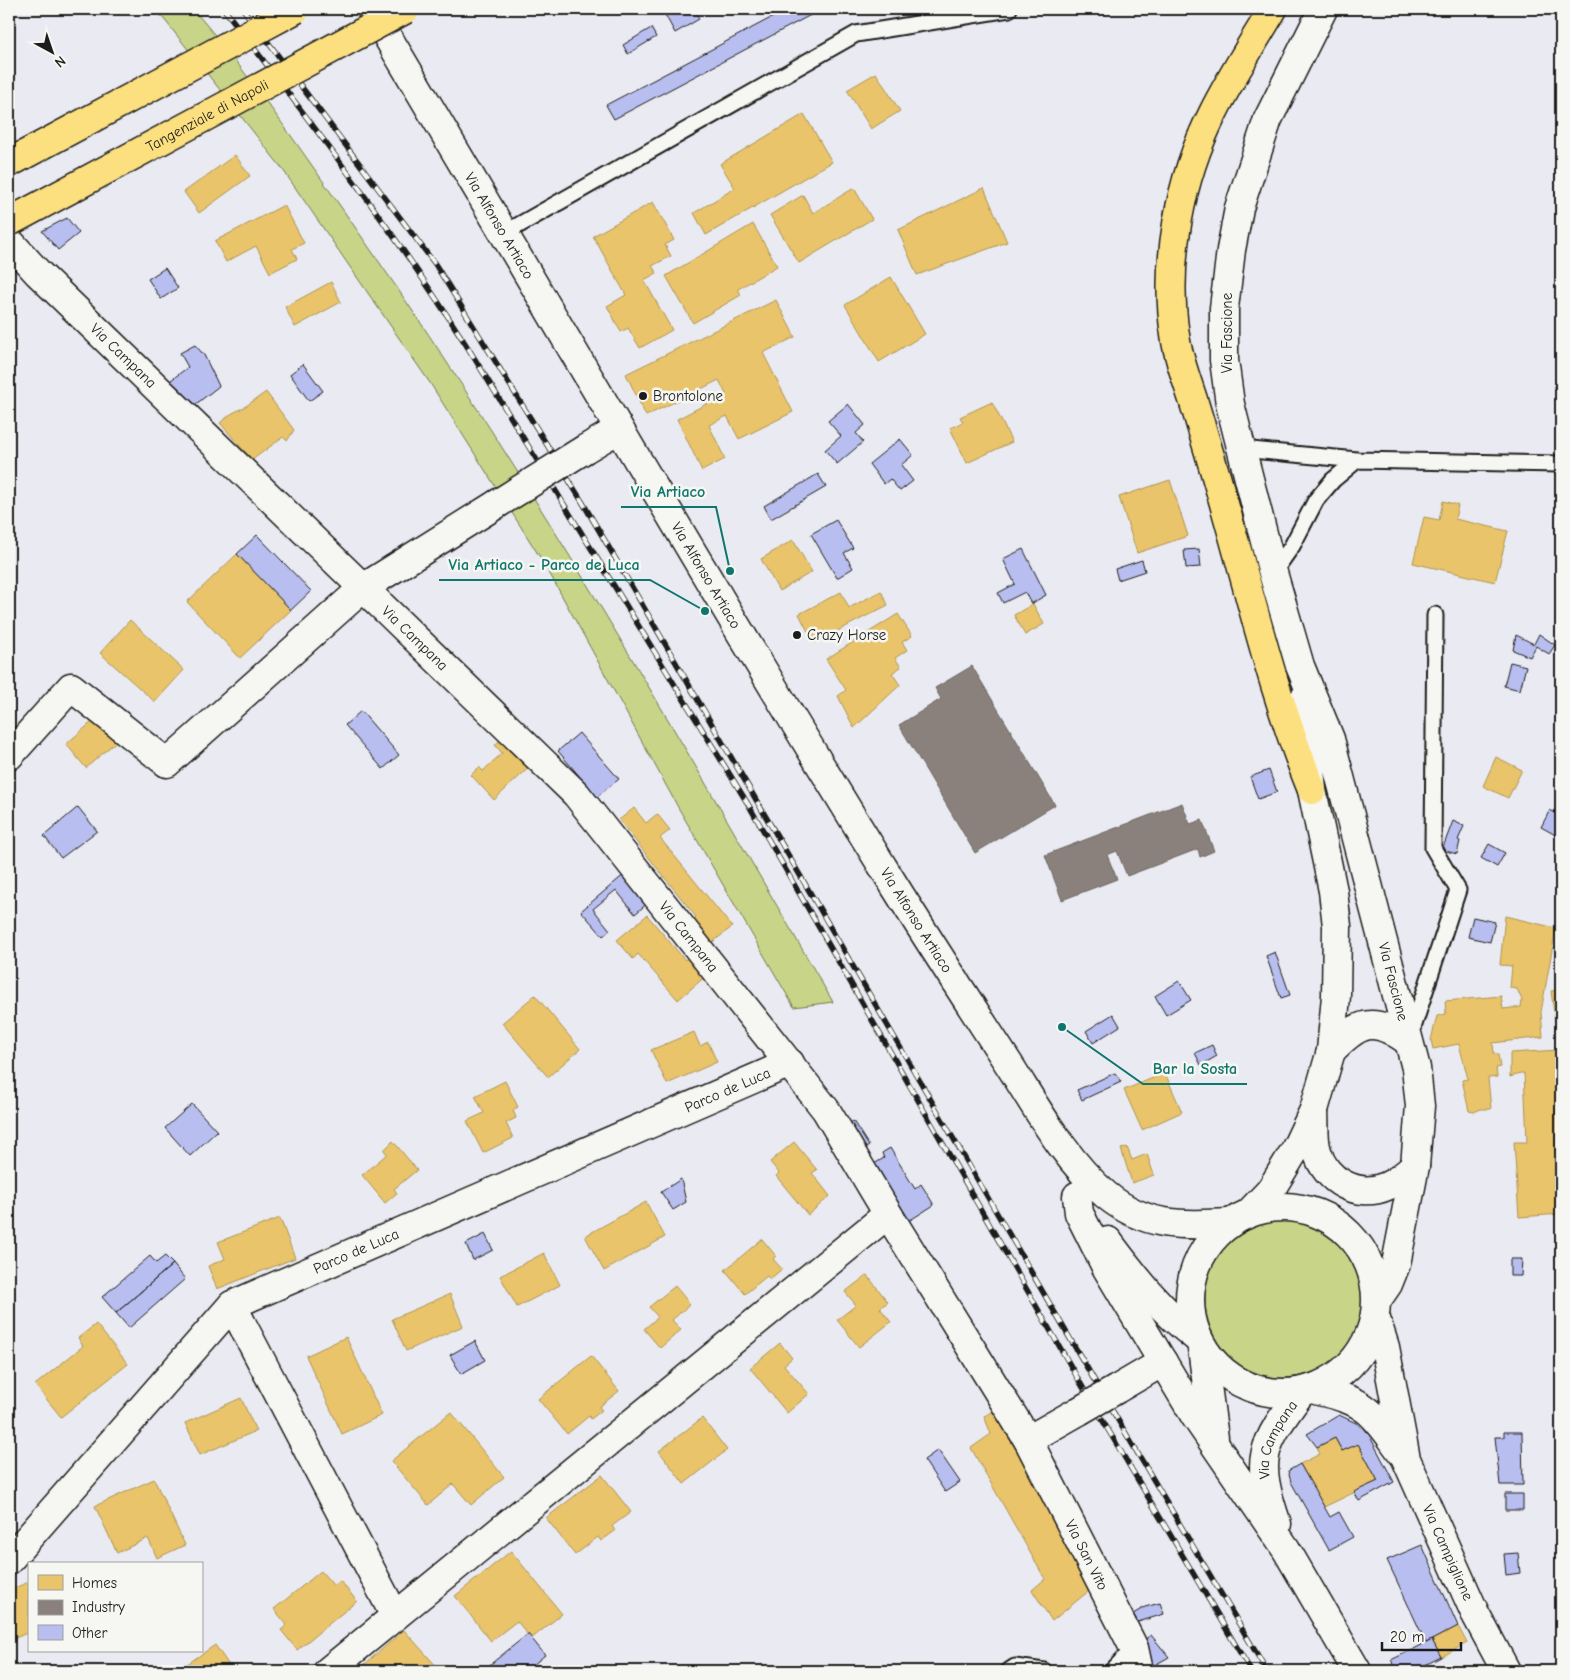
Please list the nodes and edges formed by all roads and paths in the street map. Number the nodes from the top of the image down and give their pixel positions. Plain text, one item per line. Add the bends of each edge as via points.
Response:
1 (296, 9) edge
2 (371, 9) edge
3 (406, 9) edge
4 (1009, 9) edge
5 (1273, 9) edge
6 (1323, 9) edge
7 (9, 163) edge
8 (9, 222) edge
9 (503, 234) junction
10 (9, 242) edge
11 (619, 429) junction
12 (1241, 449) junction
13 (1357, 460) junction
14 (1561, 464) edge
15 (1273, 573) junction
16 (363, 588) junction
17 (1435, 615) dead end
18 (1300, 666) junction
19 (9, 756) edge
20 (1312, 790) junction
21 (1408, 1041) junction
22 (1331, 1051) junction
23 (790, 1063) junction
24 (1037, 1108) junction
25 (1314, 1110) junction
26 (1415, 1166) junction
27 (1077, 1196) junction
28 (888, 1214) junction
29 (1240, 1218) junction
30 (232, 1305) junction
31 (1376, 1308) junction
32 (1200, 1343) junction
33 (1163, 1362) junction
34 (1307, 1390) junction
35 (1028, 1440) junction
36 (1216, 1449) junction
37 (1406, 1459) junction
38 (1286, 1549) junction
39 (9, 1560) edge
40 (395, 1616) junction
41 (1137, 1660) edge
42 (328, 1671) edge
43 (1010, 1671) edge
44 (1044, 1671) edge
45 (1112, 1671) edge
46 (1357, 1671) edge
47 (1506, 1671) edge

1 - 7 highway, bridge
2 - 9 street, Via Alfonso Artiaco
3 - 8 highway, Tangenziale di Napoli, bridge
4 - 9 lane via 856,34
5 - 20 highway via 1213,114 1191,172 1177,228 1173,314 1179,355 1270,667 1296,751
6 - 12 street, Via Fascione via 1268,119 1239,208 1231,250 1224,308 1224,360
9 - 11 street, Via Alfonso Artiaco
10 - 16 street, Via Campana
11 - 16 street, bridge
11 - 24 street, Via Alfonso Artiaco via 796,728
12 - 13 lane
12 - 15 street, Via Fascione
13 - 14 lane
13 - 15 lane via 1316,500 1292,546
15 - 18 street, Via Fascione
16 - 19 street via 167,763 71,687
16 - 23 street, Via Campana via 576,794
17 - 21 lane via 1433,848 1458,890
18 - 20 street, Via Fascione
18 - 21 street, Via Fascione via 1330,739
20 - 22 street, Via Fascione via 1337,926
21 - 22 street via 1384,1026 1372,1024 1350,1031
21 - 26 street, Via Fascione via 1416,1068 1420,1106
22 - 25 street, Via Fascione
23 - 28 street, Via Campana via 826,1110
23 - 30 street, Parco de Luca
24 - 27 street
24 - 29 street, Via Campiglione via 1078,1164 1103,1192 1126,1210 1176,1225
25 - 26 street via 1316,1150 1323,1166 1342,1184 1367,1190 1385,1187 1401,1179
25 - 29 street, Via Fascione via 1270,1191
26 - 31 street, Via Fascione via 1396,1264
27 - 32 street via 1139,1281
27 - 33 street, Via Campana via 1079,1213 1089,1236
28 - 35 street, Via San Vito
28 - 40 street
29 - 31 street, Via Campiglione via 1272,1207 1295,1207 1317,1212 1337,1222 1354,1238 1366,1256 1374,1278
29 - 32 street, Via Fascione via 1213,1238 1193,1275 1189,1296 1191,1318
30 - 39 street, Parco de Luca
30 - 40 street
31 - 34 street, Via Fascione via 1370,1336 1360,1353 1330,1380
31 - 37 street, Via Campiglione
32 - 34 street via 1216,1366 1235,1380 1278,1393
32 - 36 street
33 - 35 street, bridge
33 - 36 street, Via Campana
34 - 37 street, Via Campiglione via 1346,1399 1363,1407
34 - 38 street, Via Campana via 1274,1431 1265,1450 1263,1468 1271,1508
35 - 41 street, Via San Vito
36 - 38 street, Via Campana
37 - 47 street, Via Campiglione via 1475,1613
38 - 46 street, Via Campana
40 - 42 street
41 - 45 lane
43 - 44 lane via 1015,1667

